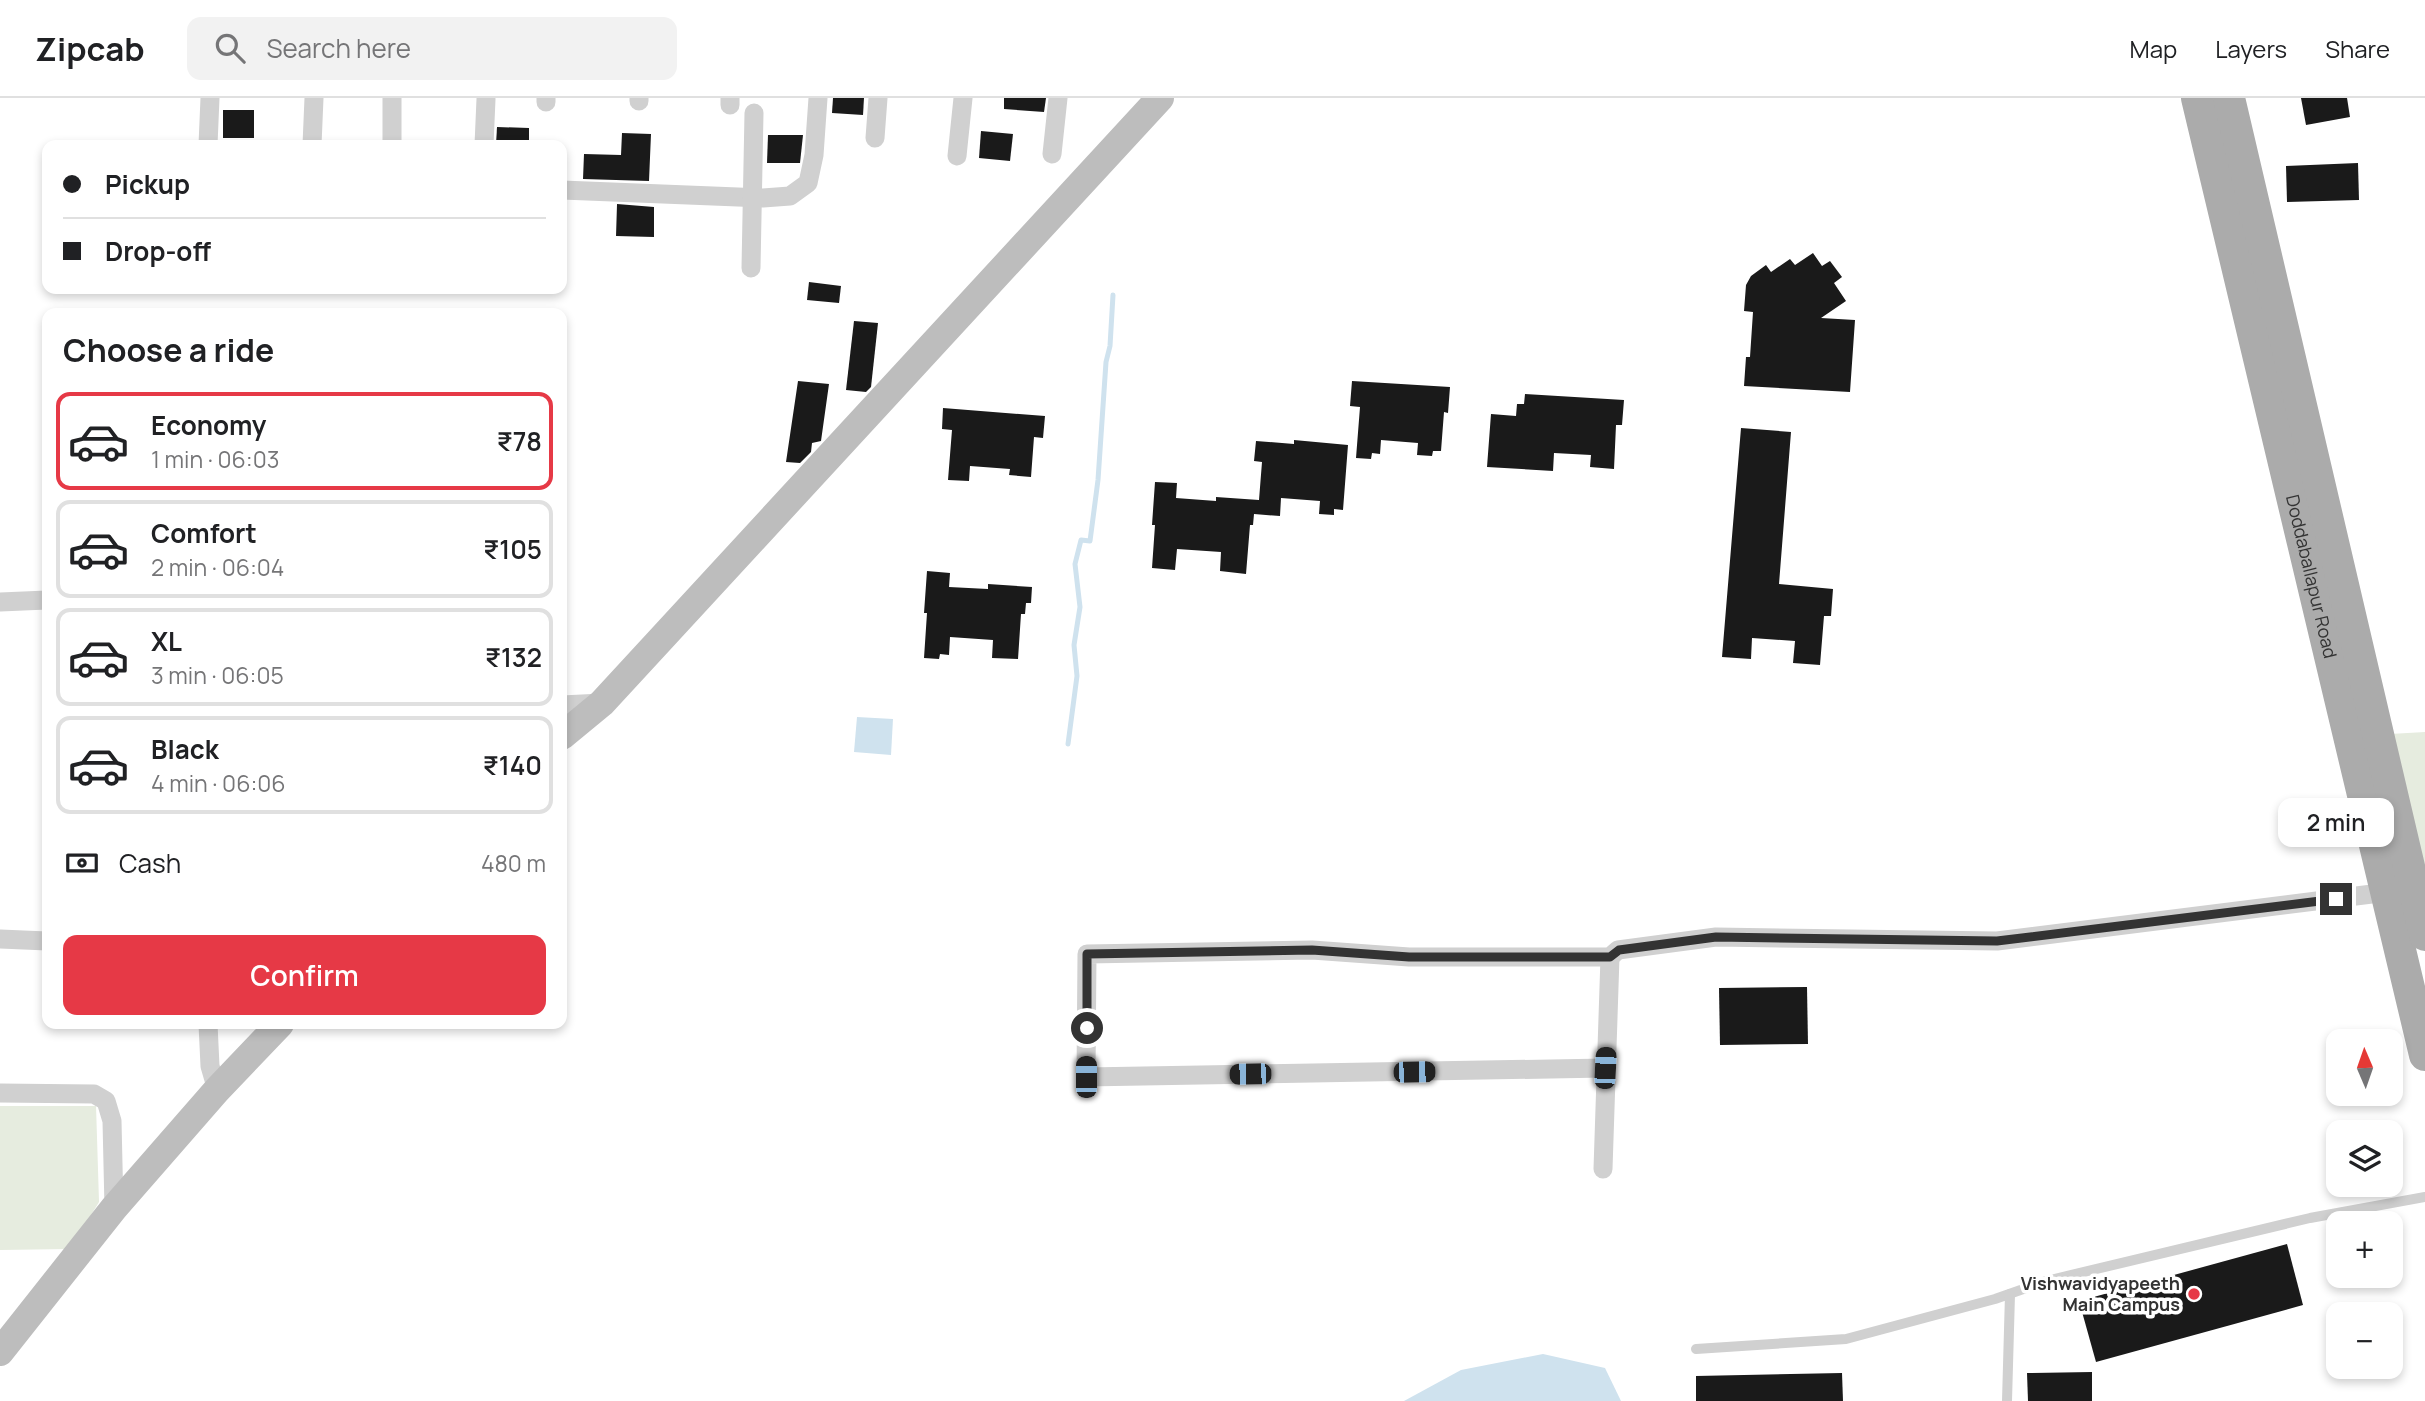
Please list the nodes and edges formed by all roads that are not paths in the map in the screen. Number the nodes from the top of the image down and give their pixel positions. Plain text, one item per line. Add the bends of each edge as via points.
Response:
1 (210, 98) edge
2 (314, 98) edge
3 (392, 98) edge
4 (818, 98) edge
5 (878, 98) edge
6 (963, 98) edge
7 (1058, 98) edge
8 (1160, 98) edge
9 (2197, 98) edge
10 (2229, 98) edge
11 (486, 99) edge
12 (754, 113) dead end
13 (875, 138) dead end
14 (208, 140) edge
15 (312, 140) edge
16 (392, 140) edge
17 (484, 140) edge
18 (1052, 154) dead end
19 (957, 156) dead end
20 (567, 190) edge
21 (752, 198) junction
22 (751, 268) dead end
23 (42, 600) edge
24 (0, 602) edge
25 (603, 703) junction
26 (567, 705) edge
27 (567, 732) edge
28 (2375, 780) junction
29 (2388, 892) junction
30 (2425, 935) edge
31 (0, 939) edge
32 (42, 941) edge
33 (1610, 957) junction
34 (208, 1029) edge
35 (275, 1029) edge
36 (2425, 1055) edge
37 (1605, 1068) junction
38 (217, 1090) junction
39 (0, 1093) edge
40 (1603, 1168) dead end
41 (2425, 1197) edge
42 (114, 1208) junction
43 (2010, 1294) junction
44 (1696, 1349) dead end
45 (0, 1352) edge
46 (2007, 1401) edge

1 - 14 street
2 - 15 street
3 - 16 street
4 - 21 street via 808,183 790,196
5 - 13 street
6 - 19 street
7 - 18 street
8 - 25 main road
9 - 28 main road, Doddaballapur Road
10 - 28 main road, Doddaballapur Road
11 - 17 street
12 - 21 street
20 - 21 street
21 - 22 street
23 - 24 street
25 - 26 street
25 - 27 main road
28 - 29 main road, Doddaballapur Road
28 - 30 main road, Doddaballapur Road via 2413,867
29 - 33 street via 1997,941 1716,937 1619,950
29 - 36 main road, Doddaballapur Road
31 - 32 street
33 - 37 street
33 - 37 street via 1409,957 1312,950 1087,954 1086,1077
34 - 38 street
35 - 38 main road
37 - 40 street
38 - 42 main road
39 - 42 street via 94,1094 106,1101 113,1121
41 - 43 lane via 2309,1218 2046,1281
42 - 45 main road
43 - 44 lane via 1846,1339
43 - 46 lane

